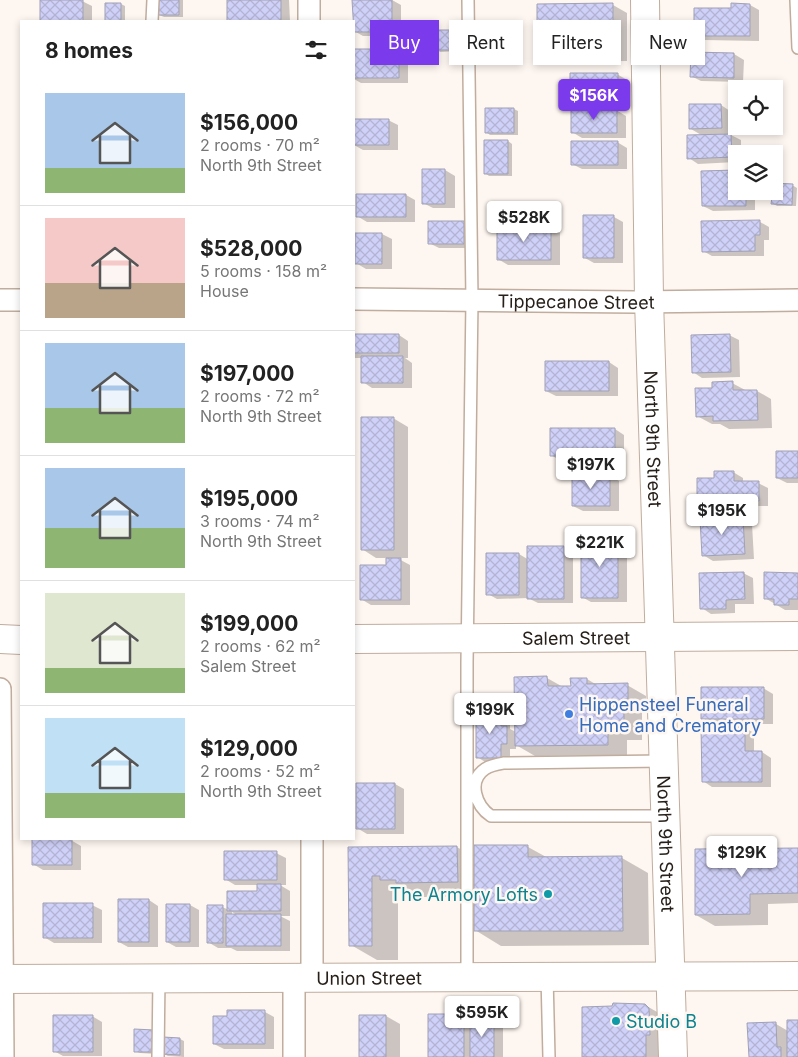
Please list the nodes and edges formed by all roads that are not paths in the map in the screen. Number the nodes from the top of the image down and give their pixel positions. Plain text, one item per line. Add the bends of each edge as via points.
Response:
1 (152, 0) edge
2 (309, 0) edge
3 (468, 0) edge
4 (645, 0) edge
5 (796, 0) edge
6 (152, 20) edge
7 (309, 20) edge
8 (798, 48) edge
9 (355, 299) edge
10 (0, 300) edge
11 (20, 300) edge
12 (472, 300) junction
13 (650, 300) junction
14 (798, 300) edge
15 (798, 636) edge
16 (661, 638) junction
17 (0, 639) edge
18 (355, 639) edge
19 (468, 639) junction
20 (20, 640) edge
21 (0, 689) edge
22 (664, 761) junction
23 (666, 816) junction
24 (312, 840) edge
25 (303, 976) junction
26 (547, 976) junction
27 (671, 976) junction
28 (798, 976) edge
29 (467, 977) junction
30 (159, 978) junction
31 (1, 979) edge
32 (3, 1057) edge
33 (158, 1057) edge
34 (294, 1057) edge
35 (549, 1057) edge
36 (673, 1057) edge

1 - 6 lane
2 - 7 street
3 - 12 lane
4 - 13 main road, North 9th Street
5 - 8 lane
9 - 12 street, Tippecanoe Street
10 - 11 street
12 - 13 street, Tippecanoe Street
12 - 19 lane
13 - 14 street, Tippecanoe Street
13 - 16 main road, North 9th Street
15 - 16 main road, Salem Street
16 - 19 main road, Salem Street
16 - 22 main road, North 9th Street
17 - 20 main road
18 - 19 main road, Salem Street
19 - 29 lane
21 - 31 street
22 - 23 main road, North 9th Street
22 - 23 lane via 504,763 483,770 477,778 475,790 482,810 491,816 504,818
23 - 27 main road, North 9th Street
24 - 25 street
25 - 29 main road, Union Street
25 - 30 main road, Union Street
25 - 34 street
26 - 27 main road, Union Street
26 - 29 main road, Union Street
26 - 35 lane
27 - 28 main road, Union Street
27 - 36 main road, North 9th Street
30 - 31 main road, Union Street
30 - 33 lane
31 - 32 street

